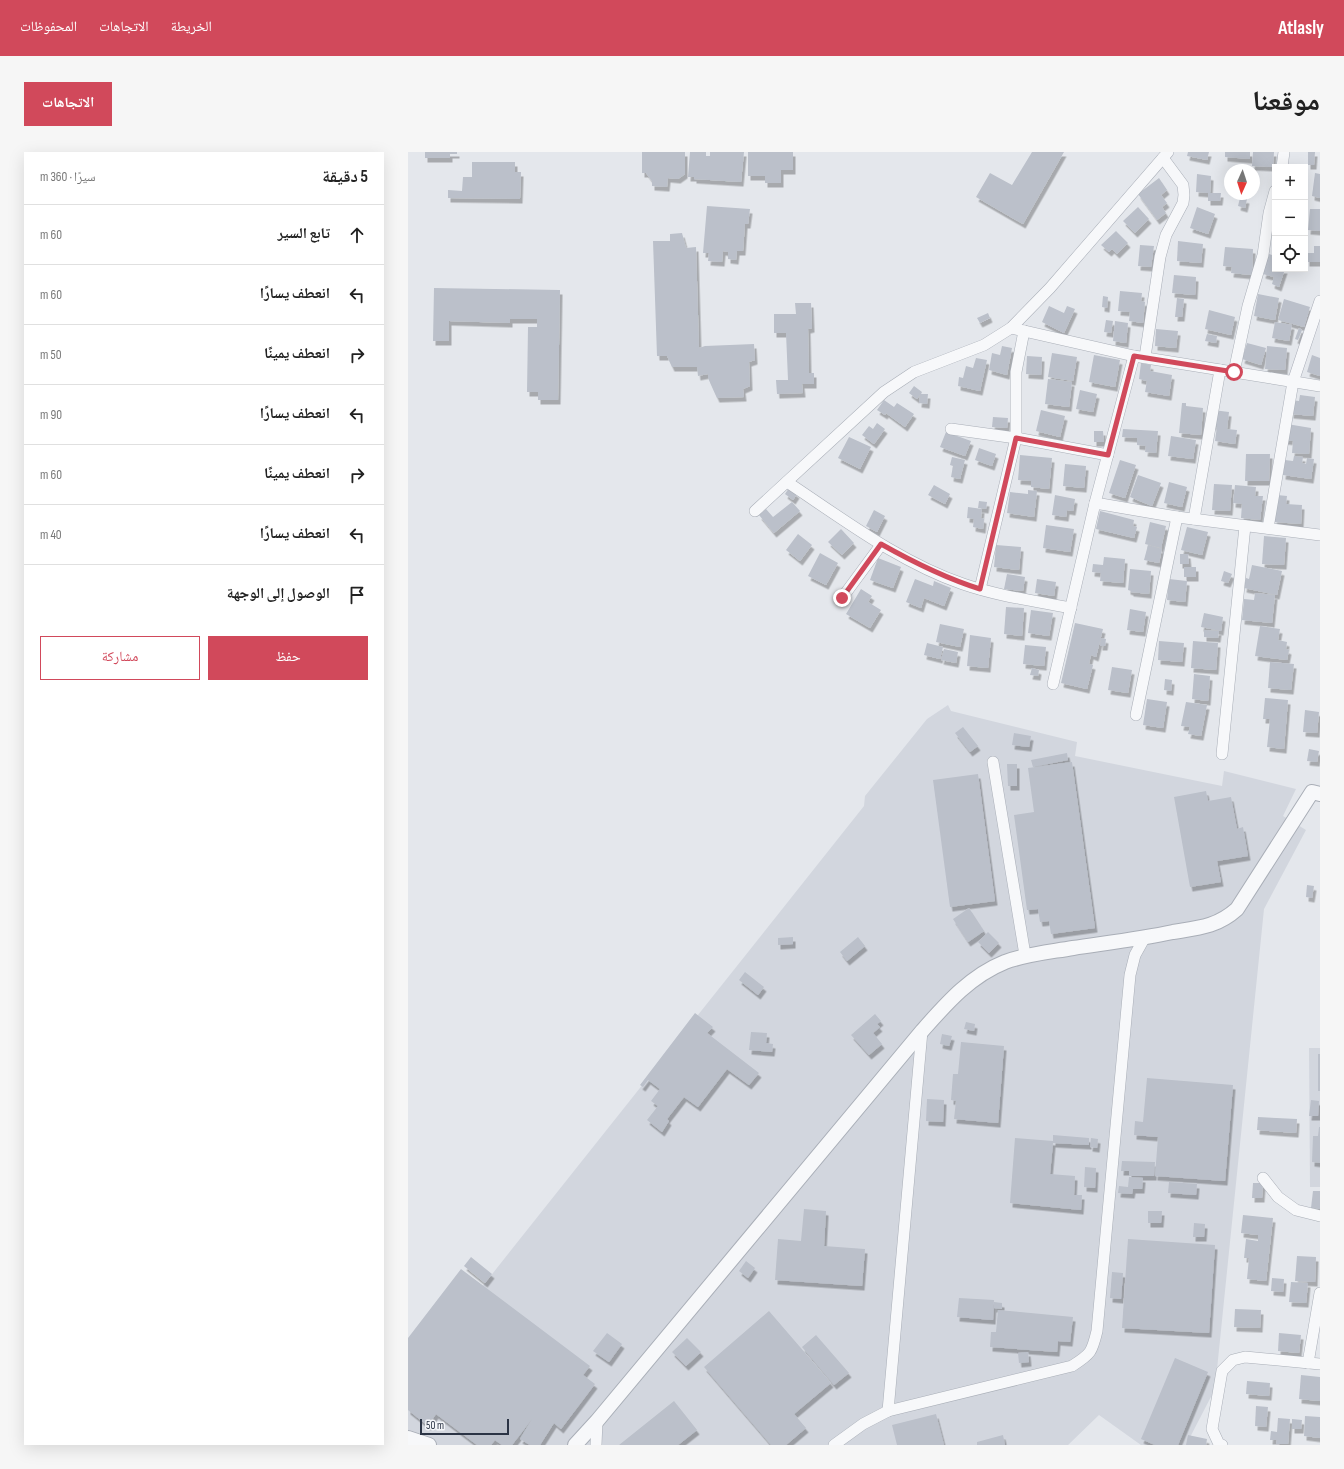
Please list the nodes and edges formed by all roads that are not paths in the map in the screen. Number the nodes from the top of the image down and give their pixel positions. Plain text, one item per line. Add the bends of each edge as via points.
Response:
1 (1284, 152) edge
2 (1165, 155) edge
3 (1282, 164) edge
4 (1273, 200) edge
5 (1320, 301) edge
6 (1011, 328) junction
7 (1024, 331) junction
8 (1140, 356) junction
9 (1220, 370) junction
10 (1234, 372) junction
11 (1293, 382) junction
12 (1320, 386) edge
13 (951, 429) dead end
14 (1016, 438) junction
15 (1108, 455) junction
16 (786, 482) junction
17 (1095, 503) junction
18 (754, 511) dead end
19 (1177, 517) junction
20 (1194, 519) junction
21 (1245, 526) junction
22 (1268, 528) junction
23 (1320, 535) edge
24 (881, 544) junction
25 (980, 589) junction
26 (842, 598) dead end
27 (1071, 608) junction
28 (1053, 684) dead end
29 (1136, 715) dead end
30 (1222, 754) dead end
31 (993, 762) dead end
32 (1320, 794) edge
33 (1145, 937) junction
34 (1025, 955) junction
35 (922, 1031) junction
36 (1263, 1178) dead end
37 (1320, 1216) edge
38 (1320, 1293) edge
39 (1308, 1363) junction
40 (1320, 1364) edge
41 (888, 1411) junction
42 (597, 1421) junction
43 (408, 1438) edge
44 (429, 1445) edge
45 (575, 1445) edge
46 (596, 1445) edge
47 (834, 1445) edge
48 (1222, 1445) edge

1 - 3 street
2 - 6 street via 1050,288
2 - 8 street via 1183,185 1183,203 1166,235
4 - 10 street via 1264,255 1248,306
5 - 11 street
6 - 7 street
6 - 16 street via 984,345 914,372 884,392
7 - 8 street
7 - 14 street via 1016,372
8 - 9 street
8 - 15 street
9 - 10 street
9 - 20 street
10 - 11 street
11 - 12 street
11 - 22 street
13 - 14 street
14 - 15 street
14 - 25 street
15 - 17 street
16 - 18 street
16 - 24 street
17 - 19 street
17 - 27 street
19 - 20 street
19 - 29 street
20 - 21 street
21 - 22 street
21 - 30 street
22 - 23 street
24 - 25 street via 924,568
24 - 26 street
25 - 27 street
27 - 28 street
31 - 34 street
32 - 33 street via 1312,792 1236,909 1227,918 1212,925
33 - 34 street
33 - 41 street via 1135,955 1130,975 1097,1330 1093,1348 1086,1357 1072,1366
34 - 35 street via 981,974 953,997
35 - 41 street
35 - 42 street
36 - 37 street via 1278,1197 1296,1210
38 - 39 street
39 - 40 street
39 - 48 street via 1245,1357 1233,1360 1222,1371 1212,1429 1219,1444
41 - 47 street via 863,1424
42 - 45 street
42 - 46 street
43 - 44 street

